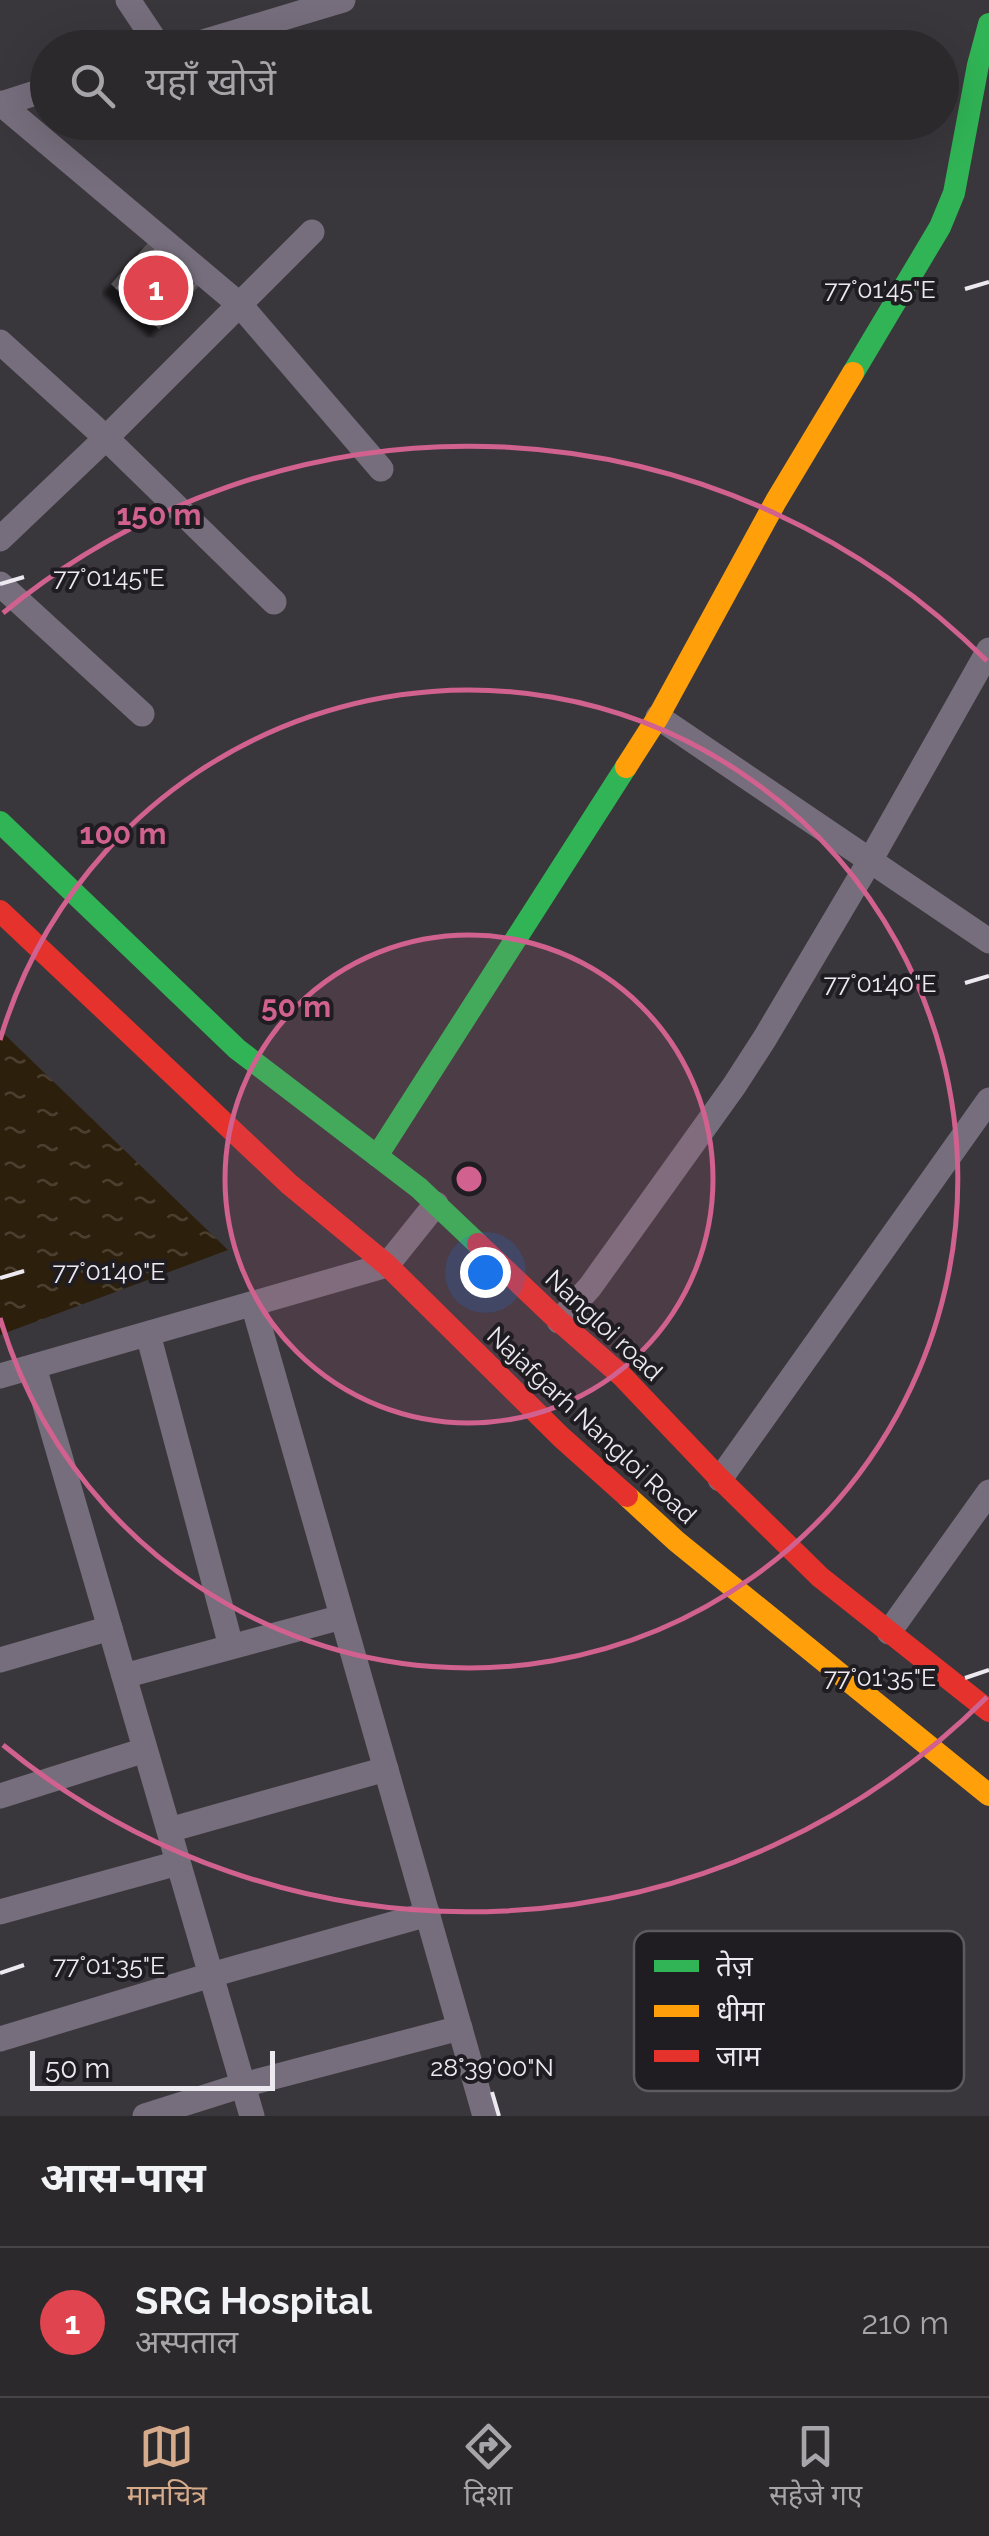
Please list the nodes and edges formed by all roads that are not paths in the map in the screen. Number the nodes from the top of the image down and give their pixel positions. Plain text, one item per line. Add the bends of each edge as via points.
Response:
1 (128, 0) edge
2 (343, 0) edge
3 (989, 24) edge
4 (148, 30) edge
5 (243, 30) edge
6 (30, 94) edge
7 (0, 103) edge
8 (30, 128) edge
9 (44, 140) edge
10 (312, 232) dead end
11 (240, 305) junction
12 (0, 342) edge
13 (106, 438) junction
14 (381, 469) dead end
15 (0, 539) edge
16 (0, 584) edge
17 (274, 602) dead end
18 (989, 650) edge
19 (142, 714) dead end
20 (658, 717) junction
21 (0, 822) edge
22 (871, 859) junction
23 (0, 910) edge
24 (989, 941) edge
25 (989, 1100) edge
26 (378, 1156) junction
27 (436, 1204) junction
28 (387, 1265) junction
29 (253, 1304) junction
30 (559, 1322) junction
31 (148, 1334) junction
32 (34, 1366) junction
33 (0, 1376) edge
34 (720, 1478) junction
35 (989, 1492) edge
36 (342, 1616) junction
37 (110, 1628) junction
38 (889, 1632) junction
39 (231, 1646) junction
40 (0, 1660) edge
41 (124, 1676) junction
42 (989, 1711) edge
43 (145, 1750) junction
44 (386, 1769) junction
45 (989, 1795) edge
46 (0, 1796) edge
47 (168, 1830) junction
48 (178, 1863) junction
49 (0, 1912) edge
50 (428, 1914) junction
51 (210, 1975) junction
52 (460, 2028) junction
53 (0, 2039) edge
54 (243, 2085) junction
55 (145, 2116) edge
56 (252, 2116) edge
57 (486, 2116) edge

1 - 4 street
2 - 5 street
3 - 20 main road via 954,193 940,227 776,501
6 - 7 street
7 - 8 street
9 - 11 street
10 - 11 street
11 - 13 street
11 - 14 street
12 - 13 street
13 - 15 street
13 - 17 street
16 - 19 street
18 - 22 street
20 - 22 street
20 - 26 main road
21 - 26 main road, Nangloi road via 237,1049
22 - 24 street
22 - 30 street via 734,1086
23 - 28 main road, Najafgarh Nangloi Road via 289,1184
25 - 34 street
26 - 27 main road, Nangloi road
27 - 28 street
27 - 30 main road, Nangloi road
28 - 29 street
28 - 45 main road, Najafgarh Nangloi Road via 676,1541
29 - 31 street
29 - 36 street
30 - 34 main road, Nangloi road via 622,1376
31 - 32 street
31 - 39 street
32 - 33 street
32 - 37 street
34 - 38 main road, Nangloi road via 820,1578
35 - 38 street
36 - 39 street
36 - 44 street
37 - 40 street
37 - 41 street
38 - 42 main road, Nangloi road
39 - 41 street
41 - 43 street
43 - 46 street
43 - 47 street
44 - 47 street
44 - 50 street
47 - 48 street
48 - 49 street
48 - 51 street
50 - 51 street
50 - 52 street
51 - 53 street
51 - 54 street
52 - 54 street
52 - 57 street
54 - 55 street
54 - 56 street

